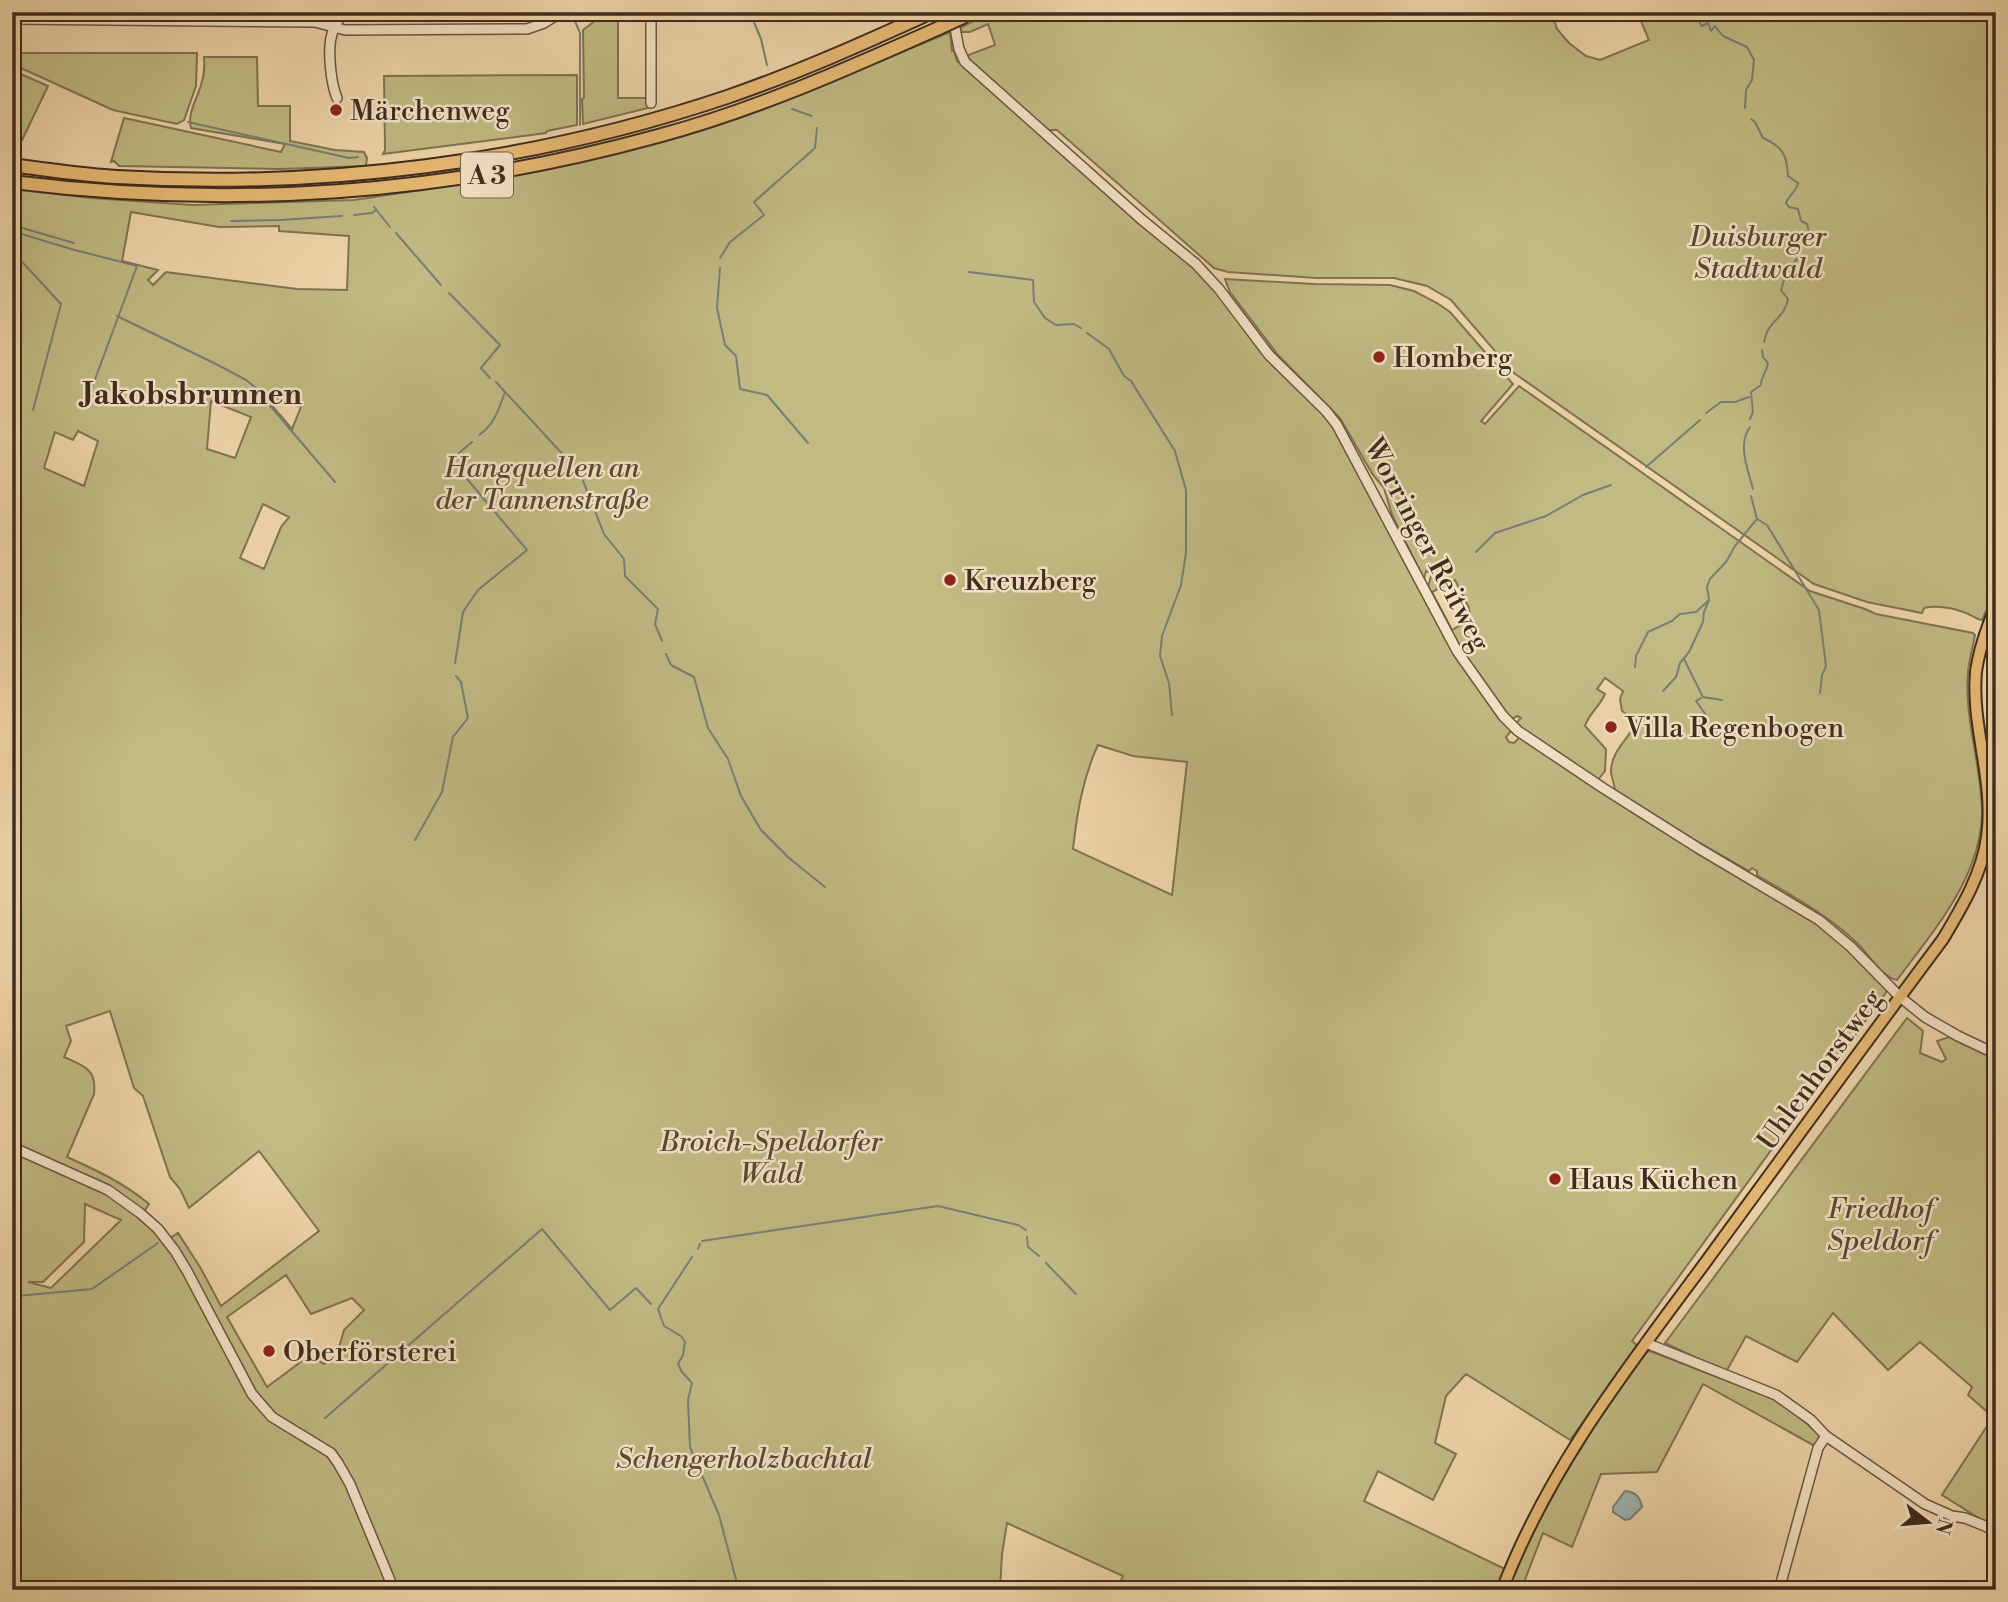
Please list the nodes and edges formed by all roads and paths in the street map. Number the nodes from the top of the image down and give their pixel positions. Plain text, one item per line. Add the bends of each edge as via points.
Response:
1 (341, 12) edge
2 (562, 12) edge
3 (651, 12) edge
4 (932, 12) edge
5 (951, 12) edge
6 (969, 14) edge
7 (12, 19) edge
8 (335, 28) junction
9 (337, 98) dead end
10 (651, 103) dead end
11 (12, 165) edge
12 (12, 183) edge
13 (1996, 606) edge
14 (1900, 997) junction
15 (1996, 1054) edge
16 (12, 1147) edge
17 (1646, 1343) junction
18 (1826, 1436) junction
19 (1996, 1532) edge
20 (394, 1590) edge
21 (1502, 1590) edge
22 (1779, 1590) edge

1 - 8 street
2 - 8 street via 527,29
3 - 10 street
4 - 11 highway, A 3 via 727,97 532,149 476,159 341,176 265,179 116,177
5 - 14 street, Worringer Reitweg via 961,57 1196,264 1269,355 1326,411 1457,651 1511,724 1603,788 1819,920
6 - 12 highway, A 3, bridge via 730,114 534,167 407,186 265,196 114,193
7 - 8 street via 315,22
8 - 9 street via 331,84
13 - 14 main road, Uhlenhorstweg via 1976,674 1989,811 1982,861 1957,915
14 - 15 street, Worringer Reitweg via 1938,1025
14 - 17 main road, Uhlenhorstweg
16 - 20 street via 108,1190 165,1237 260,1405 283,1425 331,1453 338,1463
17 - 18 street via 1776,1395
17 - 21 main road, Uhlenhorstweg via 1554,1479
18 - 19 street via 1925,1504
18 - 22 street via 1818,1448

